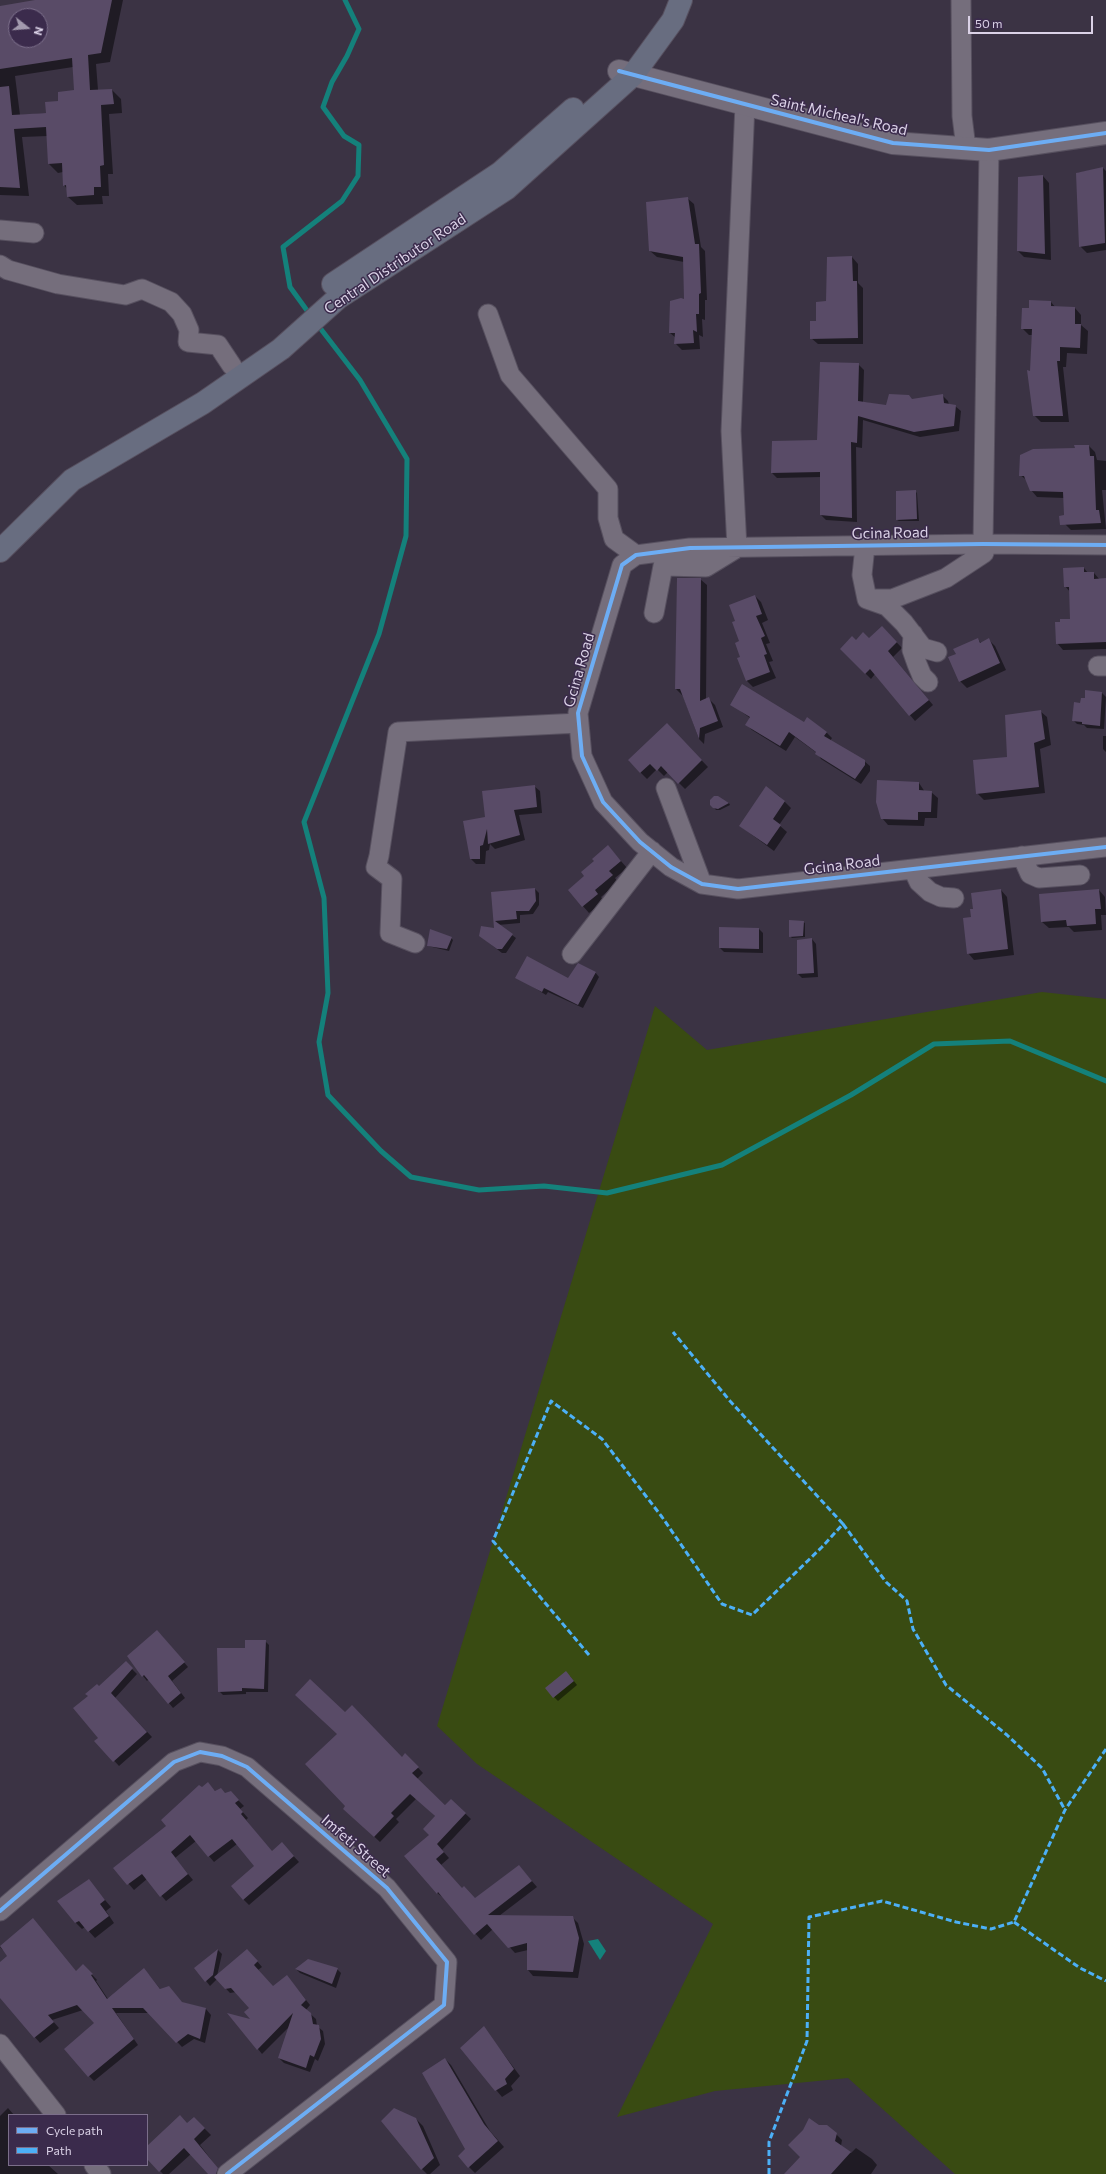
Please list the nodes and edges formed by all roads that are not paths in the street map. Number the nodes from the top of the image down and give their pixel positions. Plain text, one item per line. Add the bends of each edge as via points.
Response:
1 (667, 0) edge
2 (681, 0) edge
3 (961, 0) edge
4 (626, 73) junction
5 (745, 104) junction
6 (1106, 132) edge
7 (966, 148) junction
8 (989, 150) junction
9 (0, 230) edge
10 (34, 233) dead end
11 (3, 271) edge
12 (488, 314) dead end
13 (275, 345) junction
14 (232, 366) junction
15 (0, 532) edge
16 (1106, 545) edge
17 (865, 546) junction
18 (736, 548) junction
19 (983, 548) junction
20 (0, 551) edge
21 (636, 554) junction
22 (867, 598) junction
23 (654, 613) dead end
24 (913, 634) junction
25 (937, 652) dead end
26 (928, 682) dead end
27 (579, 723) junction
28 (666, 788) dead end
29 (1106, 847) edge
30 (652, 851) junction
31 (1022, 856) junction
32 (913, 869) junction
33 (1080, 874) dead end
34 (702, 884) junction
35 (954, 898) dead end
36 (415, 943) dead end
37 (572, 954) dead end
38 (0, 1911) edge
39 (0, 2044) edge
40 (55, 2114) edge
41 (95, 2166) edge
42 (101, 2174) edge
43 (227, 2174) edge

1 - 4 highway, Central Distributor Road
2 - 4 highway, Central Distributor Road via 673,20
3 - 7 street via 962,116
4 - 5 street, Saint Micheal's Road
4 - 13 highway, Central Distributor Road via 500,173 334,292
5 - 7 street, Saint Micheal's Road via 893,143
5 - 18 street via 731,431
6 - 8 street, Saint Micheal's Road
7 - 8 street, Saint Micheal's Road
8 - 19 street
9 - 10 street
11 - 14 street via 58,284 125,295 142,289 171,302 177,308 189,330 188,342 218,345
12 - 21 street via 510,375 608,489 608,518 614,539
13 - 14 highway, Central Distributor Road
13 - 20 highway, Central Distributor Road via 203,403 72,480
14 - 15 highway, Central Distributor Road via 61,472
16 - 19 street, Gcina Road
17 - 18 street, Gcina Road
17 - 19 street, Gcina Road
17 - 22 street via 862,575
18 - 21 street, Gcina Road via 690,548
18 - 23 street via 706,567 662,566
19 - 22 street via 946,578 892,599
21 - 27 street, Gcina Road via 622,565 578,713
22 - 24 street via 887,606
24 - 25 street via 923,648
24 - 26 street via 912,650 922,676
27 - 30 street, Gcina Road via 582,756 603,802 640,842
27 - 36 street via 398,732 376,867 392,879 390,933
28 - 34 street
29 - 31 street, Gcina Road
30 - 34 street, Gcina Road via 671,867
30 - 37 street
31 - 32 street, Gcina Road
31 - 33 street via 1030,874 1039,878
32 - 34 street, Gcina Road via 738,889
32 - 35 street via 918,882 930,892 941,897
38 - 43 street, Imfeti Street via 174,1762 200,1752 222,1756 247,1767 387,1888 447,1962 444,2006
39 - 40 street
41 - 42 street

